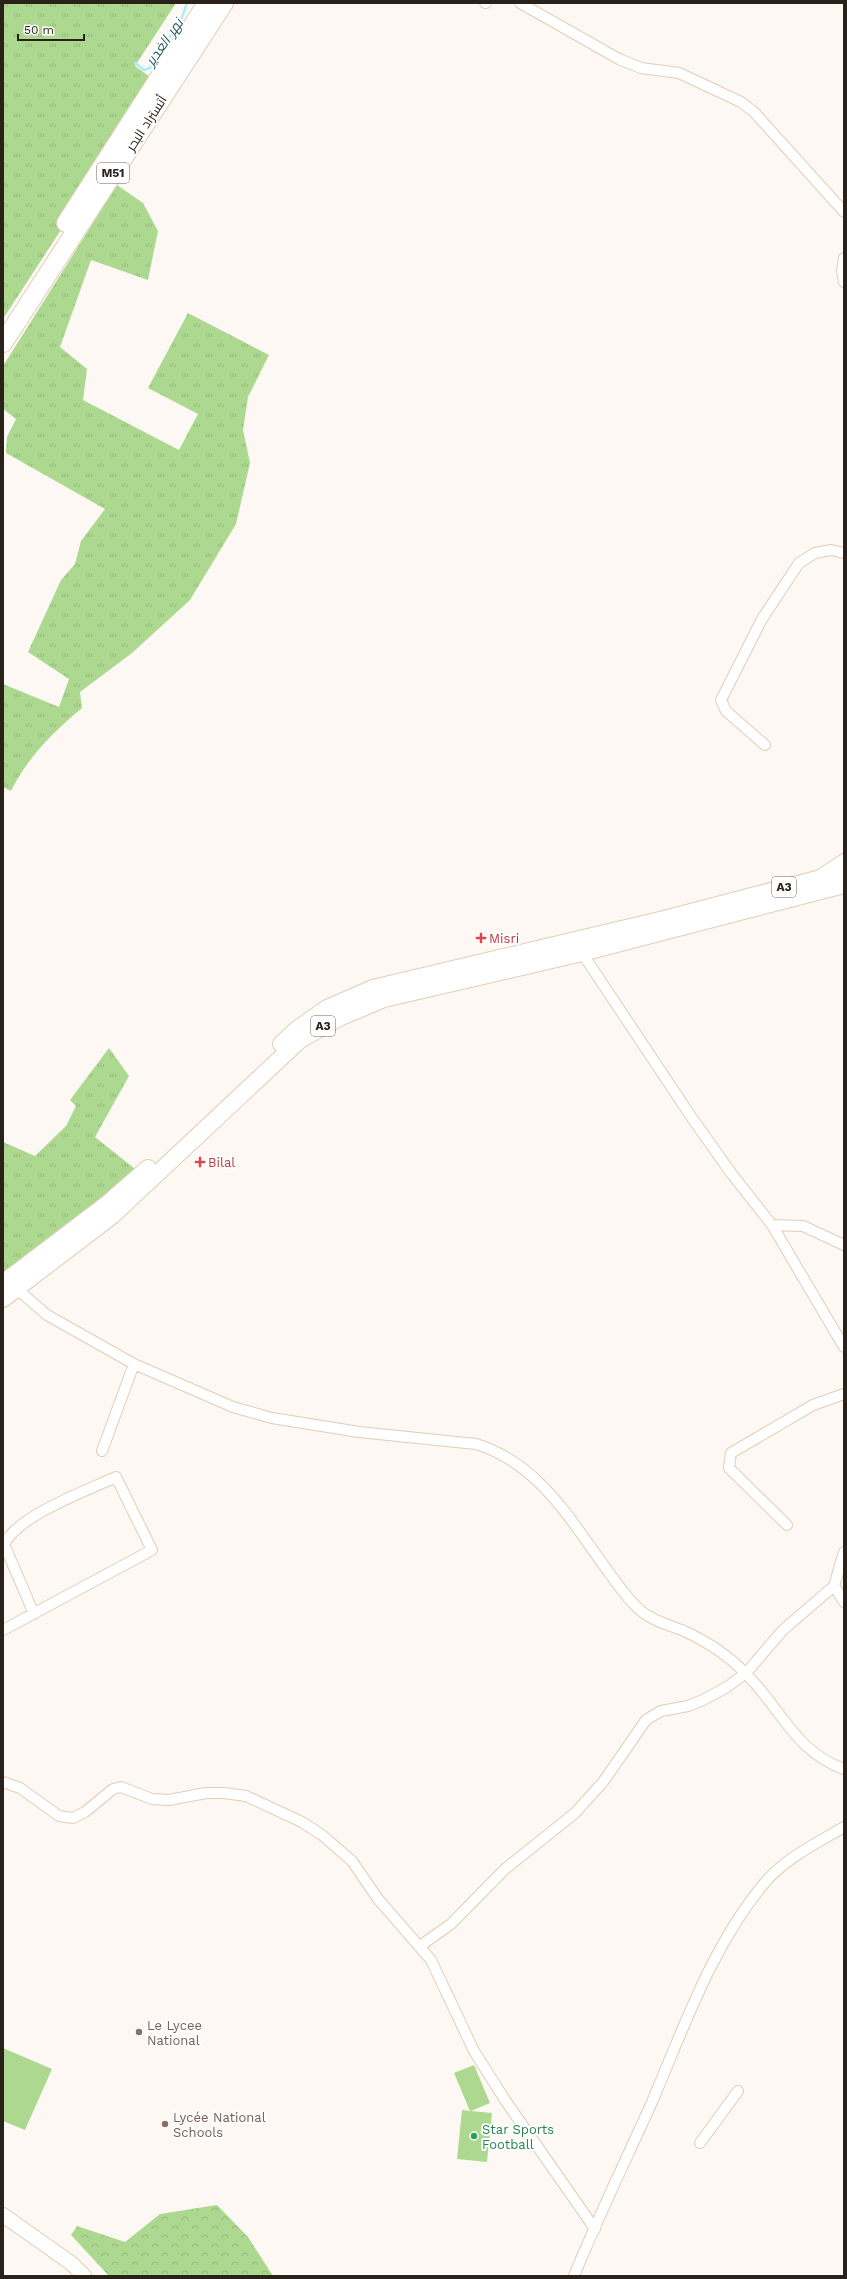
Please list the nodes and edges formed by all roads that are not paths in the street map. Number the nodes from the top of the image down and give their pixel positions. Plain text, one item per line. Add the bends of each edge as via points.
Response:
1 (207, 3) edge
2 (224, 3) edge
3 (520, 3) edge
4 (844, 212) edge
5 (844, 258) edge
6 (844, 282) edge
7 (3, 320) edge
8 (3, 343) edge
9 (844, 553) edge
10 (765, 744) dead end
11 (844, 860) edge
12 (844, 872) edge
13 (815, 878) junction
14 (844, 885) edge
15 (582, 953) junction
16 (772, 1225) junction
17 (844, 1245) edge
18 (10, 1286) edge
19 (3, 1299) edge
20 (844, 1347) edge
21 (134, 1364) junction
22 (844, 1394) edge
23 (102, 1451) dead end
24 (787, 1525) dead end
25 (844, 1552) edge
26 (834, 1586) junction
27 (844, 1602) edge
28 (34, 1614) junction
29 (3, 1630) edge
30 (746, 1673) junction
31 (844, 1769) edge
32 (3, 1782) edge
33 (844, 1827) edge
34 (420, 1946) junction
35 (738, 2091) dead end
36 (700, 2143) dead end
37 (3, 2216) edge
38 (595, 2228) junction
39 (84, 2276) edge
40 (574, 2276) edge

1 - 7 highway, أتستراد البحر / M51
2 - 8 highway, أتستراد البحر / M51
3 - 4 street via 619,59 641,68 679,73 742,102
5 - 6 street
9 - 10 street via 831,550 815,553 799,563 762,619 721,700 726,711
11 - 13 street
12 - 13 highway, A3
13 - 18 highway, A3 via 664,919 381,986 341,1001 297,1029 191,1129
14 - 15 highway, A3
15 - 16 street via 692,1118
15 - 18 highway, A3 via 384,999 314,1031 290,1049 112,1216
16 - 17 street via 803,1226
16 - 20 street
18 - 19 highway, A3
18 - 21 street via 47,1315
21 - 23 street
21 - 30 street via 213,1400 272,1418 359,1432 476,1444 489,1448 512,1461 550,1492 626,1595 641,1611 708,1644
22 - 24 street via 813,1405 731,1453 729,1468
25 - 26 street
26 - 27 street
26 - 30 street via 783,1630
28 - 28 street via 5,1548 4,1544 8,1537 45,1510 116,1477 152,1550
28 - 29 street
30 - 31 street via 808,1749 827,1763
30 - 34 street via 703,1700 688,1706 661,1711 646,1720 604,1782 576,1813 505,1869 451,1924
32 - 34 street via 20,1788 59,1816 66,1818 79,1816 113,1789 121,1787 152,1799 169,1800 206,1793 246,1796 302,1822 339,1848
33 - 38 street via 788,1861 768,1879 729,1933 675,2046
34 - 38 street via 431,1960 474,2051 505,2100
35 - 36 street
37 - 39 main road via 71,2263
38 - 40 street

